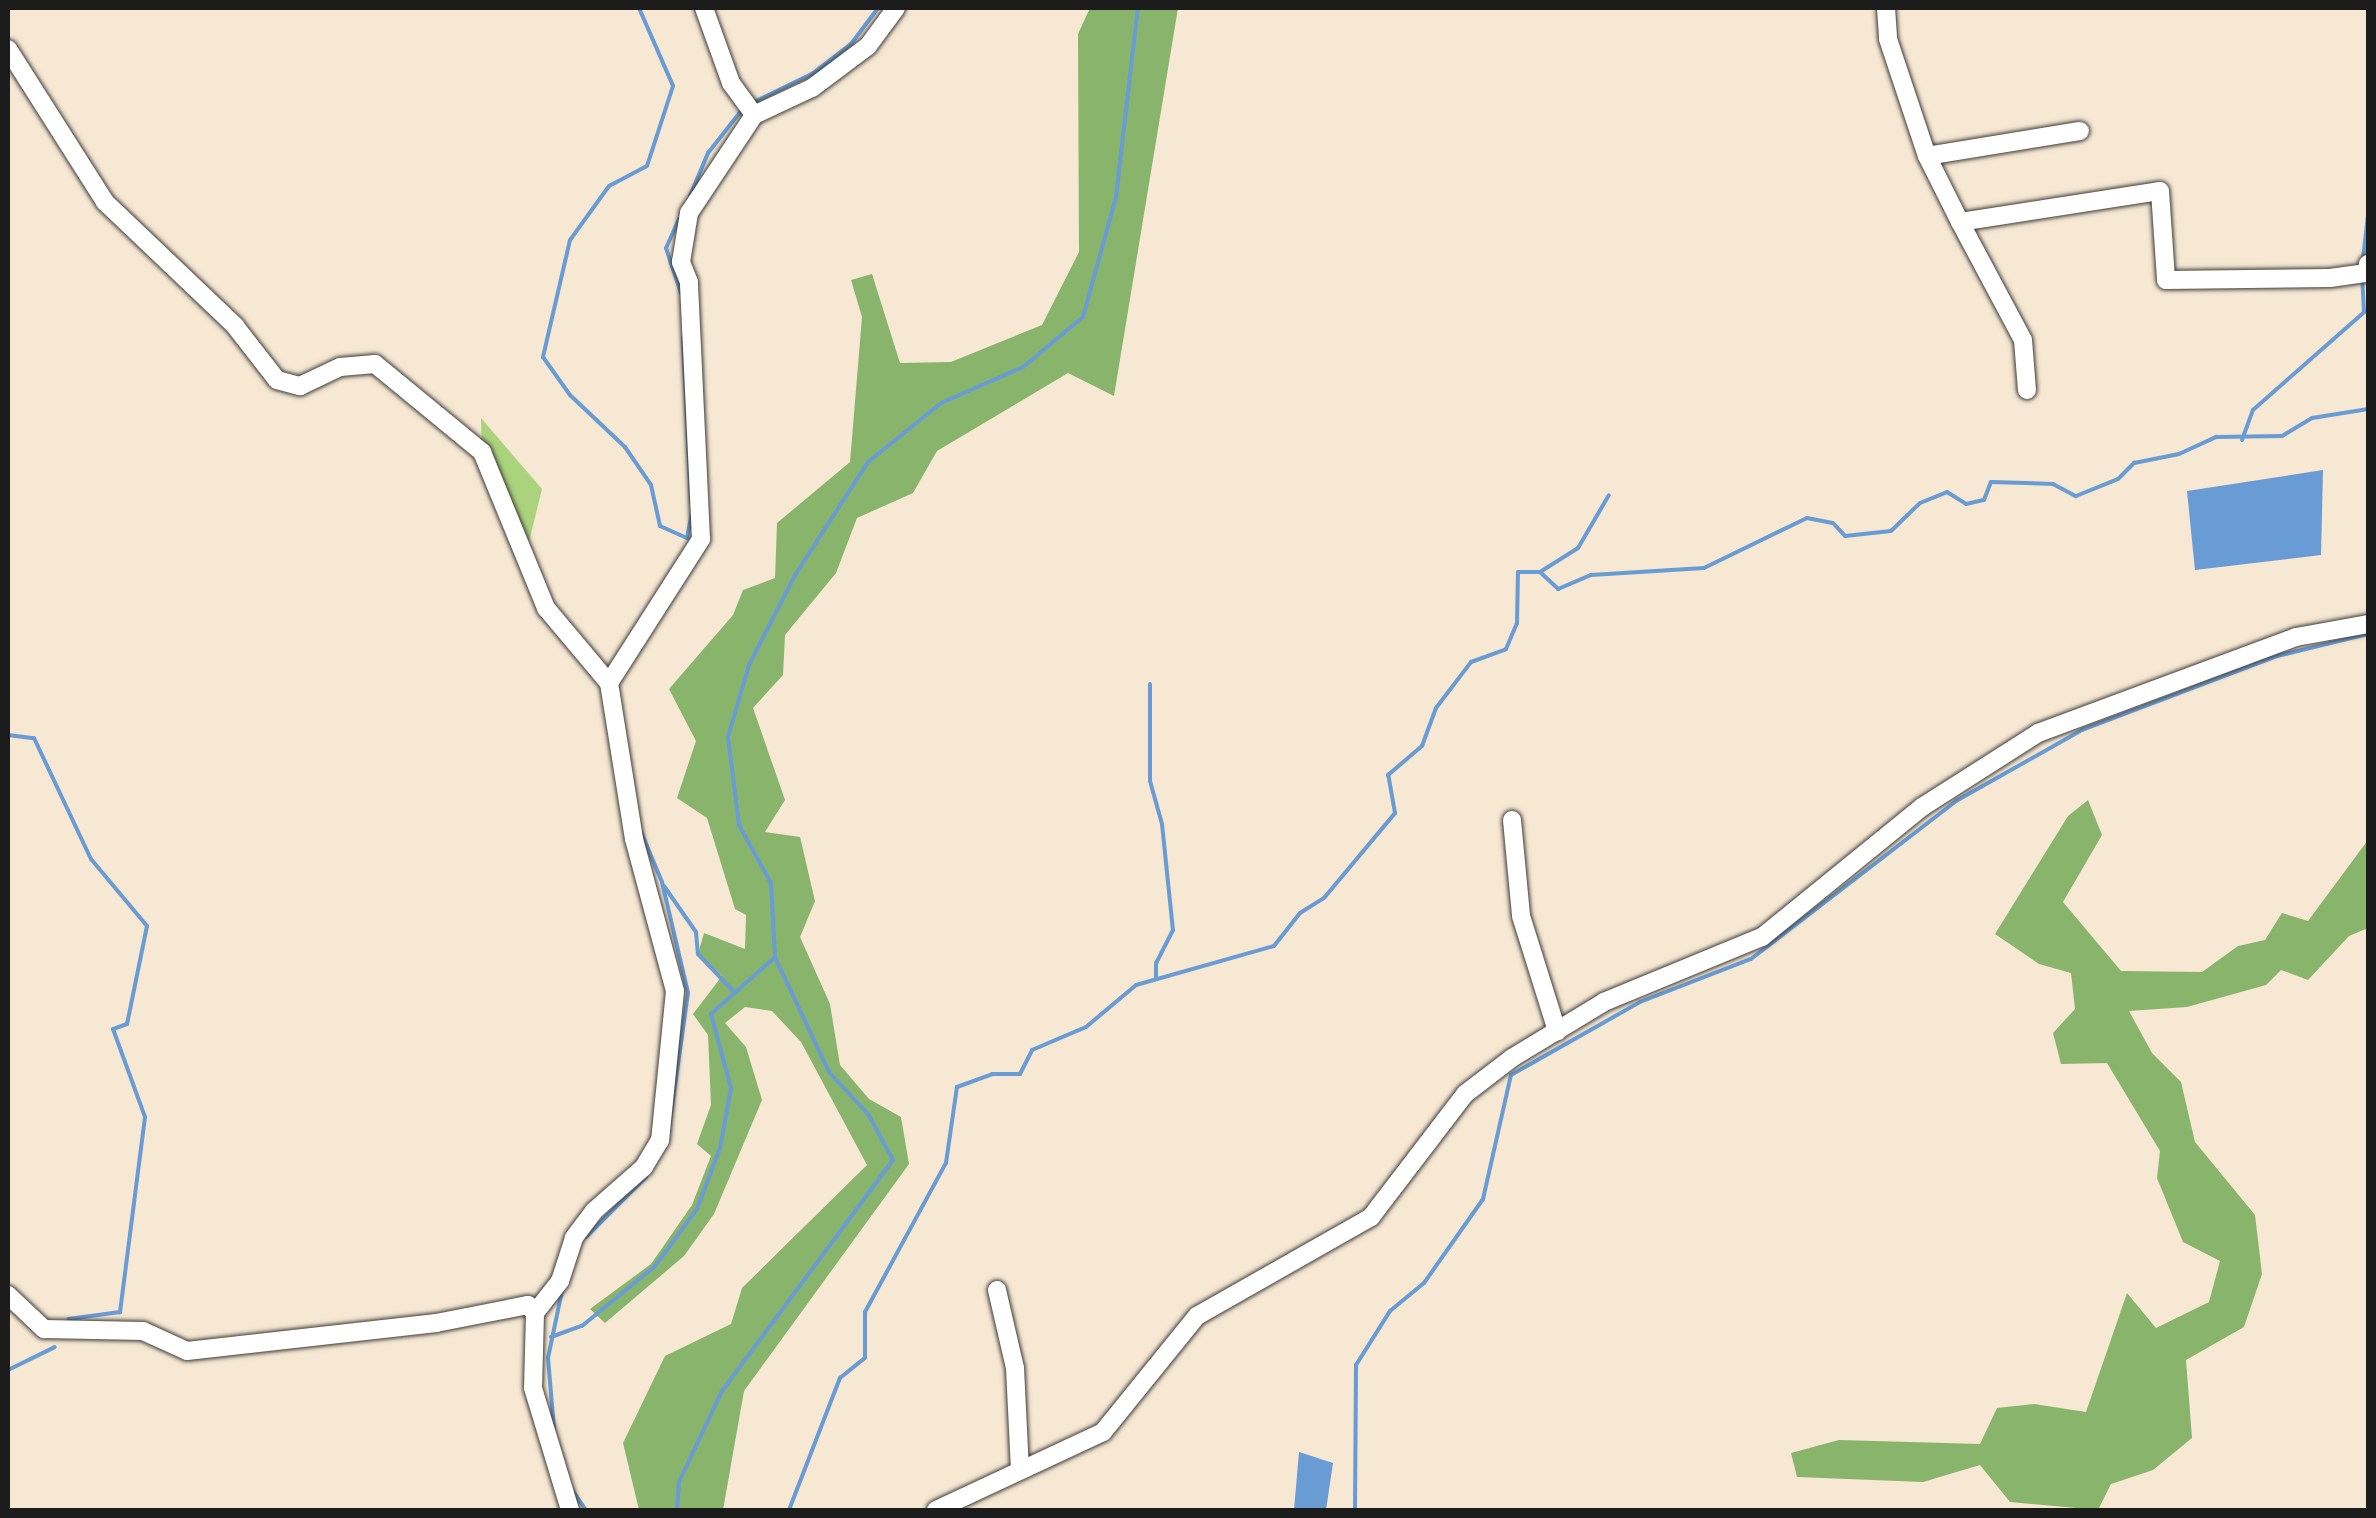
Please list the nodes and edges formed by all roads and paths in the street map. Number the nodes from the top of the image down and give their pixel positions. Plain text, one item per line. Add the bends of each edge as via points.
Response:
1 (704, 8) edge
2 (896, 8) edge
3 (1886, 8) edge
4 (8, 48) edge
5 (754, 115) junction
6 (2080, 131) dead end
7 (1927, 156) junction
8 (1960, 222) junction
9 (2368, 264) edge
10 (2027, 390) dead end
11 (2368, 624) edge
12 (609, 683) junction
13 (1512, 820) dead end
14 (1557, 1031) junction
15 (997, 1290) dead end
16 (8, 1294) edge
17 (535, 1313) junction
18 (1020, 1470) junction
19 (570, 1510) edge
20 (936, 1510) edge

1 - 5 street via 730,83
2 - 5 street via 868,46 826,78
3 - 7 street via 1888,39
4 - 12 street via 105,202 235,326 277,380 300,386 340,366 375,364 482,452 546,608
5 - 12 street via 688,213 681,262 690,282 701,539
6 - 7 street
7 - 8 street
8 - 9 street via 2160,191 2166,280 2330,278 2367,273
8 - 10 street via 2023,340
11 - 14 street via 2296,637 2038,733 1922,807 1762,936 1604,1002
12 - 17 street via 634,839 675,991 672,1062 660,1140 644,1167 584,1224 560,1281
13 - 14 street via 1521,916
14 - 18 street via 1465,1094 1371,1217 1198,1316 1103,1432
15 - 18 street via 1015,1368
16 - 17 street via 44,1329 143,1331 187,1351 436,1323 515,1306 528,1305
17 - 19 street via 533,1388
18 - 20 street

